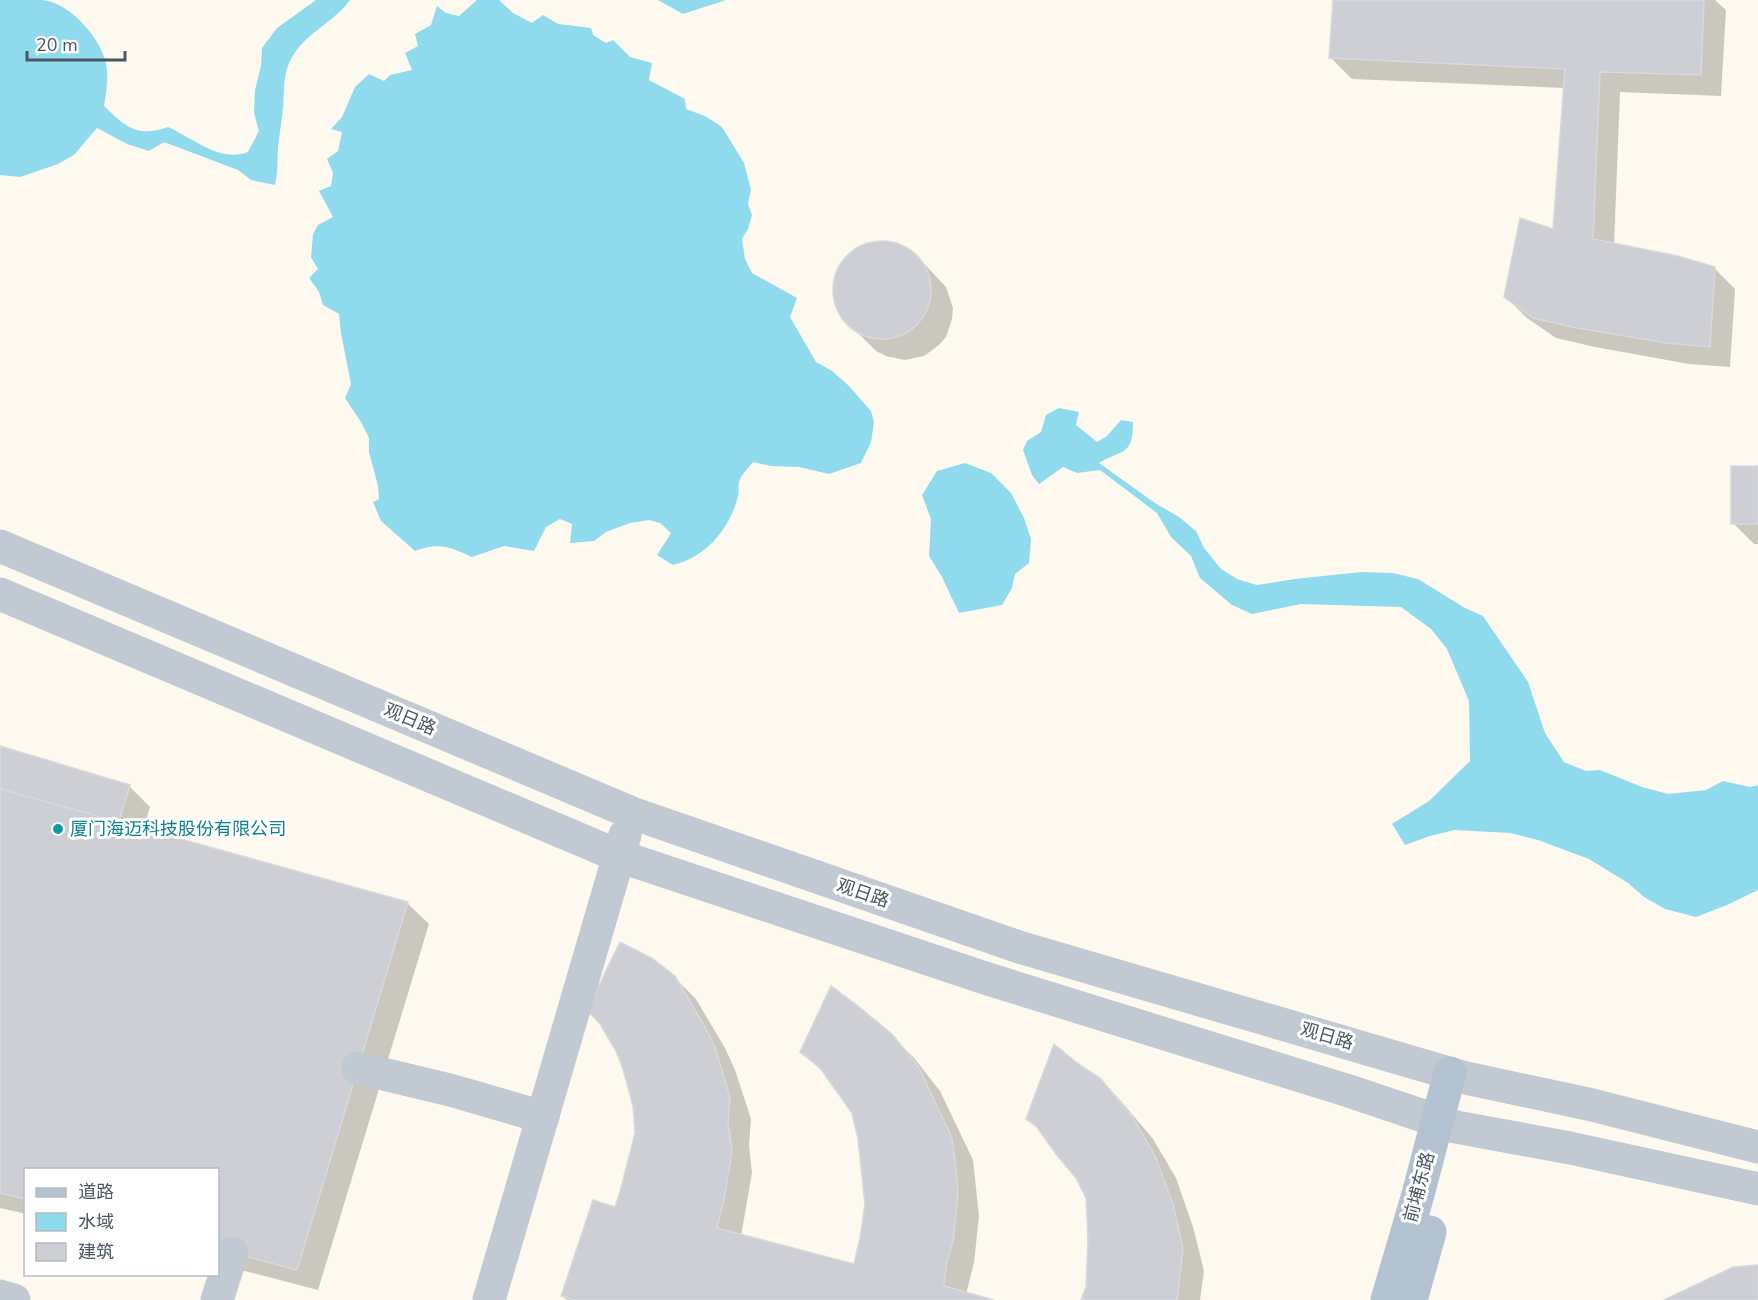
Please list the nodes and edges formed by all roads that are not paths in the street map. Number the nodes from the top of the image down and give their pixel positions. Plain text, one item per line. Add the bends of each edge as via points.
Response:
1 (0, 547) edge
2 (0, 594) edge
3 (632, 813) junction
4 (619, 856) junction
5 (358, 1068) dead end
6 (1458, 1075) junction
7 (543, 1117) junction
8 (1447, 1124) junction
9 (1758, 1148) edge
10 (1758, 1189) edge
11 (232, 1253) dead end
12 (0, 1296) edge
13 (15, 1300) edge
14 (217, 1300) edge
15 (489, 1300) edge
16 (1387, 1300) edge
17 (1411, 1300) edge

1 - 3 street, 观日路
2 - 4 street
3 - 4 street
3 - 6 street, 观日路 via 1019,947
4 - 7 street
4 - 8 street via 987,979 1350,1090
5 - 7 street
6 - 8 main road, 前埔东路
6 - 9 street, 观日路
7 - 15 street
8 - 10 street
8 - 16 main road, 前埔东路
8 - 17 main road, 前埔东路 via 1438,1203
11 - 14 street
12 - 13 street

